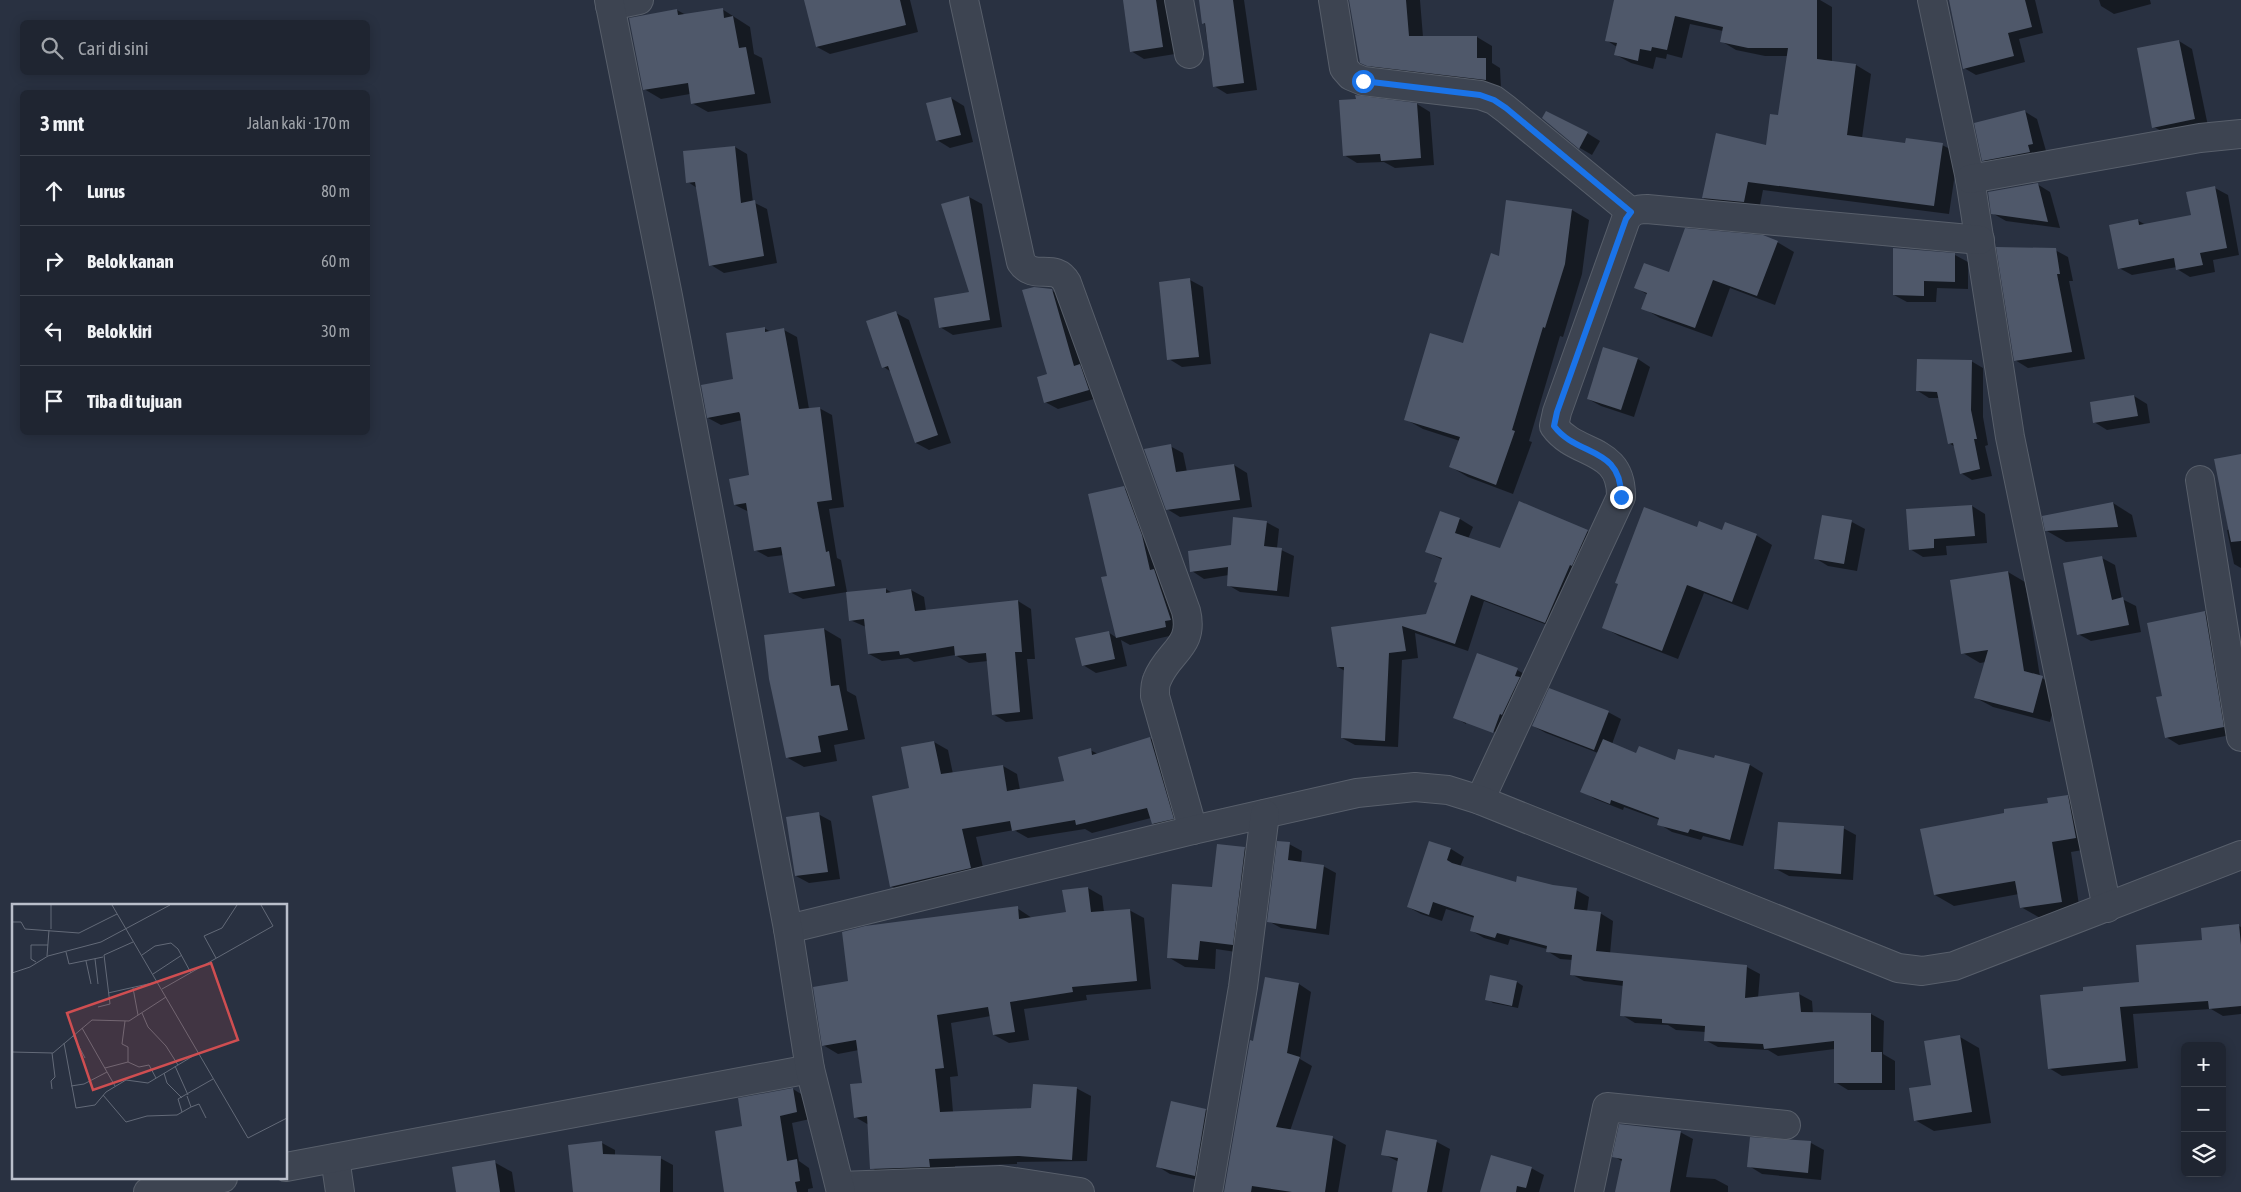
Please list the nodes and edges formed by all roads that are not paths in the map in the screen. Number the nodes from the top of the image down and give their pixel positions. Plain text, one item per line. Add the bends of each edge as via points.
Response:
1 (639, 0) edge
2 (964, 0) edge
3 (1179, 0) edge
4 (1333, 0) edge
5 (1932, 0) edge
6 (609, 3) edge
7 (1189, 54) dead end
8 (2241, 134) edge
9 (1970, 179) junction
10 (1631, 212) junction
11 (1980, 240) junction
12 (2200, 480) dead end
13 (2241, 736) edge
14 (1480, 800) junction
15 (1265, 814) junction
16 (1193, 830) junction
17 (2241, 855) edge
18 (2107, 908) junction
19 (788, 930) junction
20 (810, 1069) junction
21 (1786, 1125) dead end
22 (335, 1158) junction
23 (288, 1166) edge
24 (212, 1180) edge
25 (841, 1189) edge
26 (148, 1192) edge
27 (340, 1192) edge
28 (1080, 1192) edge
29 (1208, 1192) edge
30 (1589, 1192) edge

1 - 6 street
2 - 16 street via 1021,262 1031,272 1057,272 1067,282 1186,611 1187,636 1156,681 1155,696
3 - 7 street
4 - 10 street via 1344,68 1351,76 1363,81 1480,95 1494,100
5 - 9 street
6 - 19 street
8 - 9 street via 2200,138
9 - 11 street
10 - 11 street via 1647,209
10 - 14 street via 1554,426 1561,436 1603,456 1616,471 1621,483 1621,497
11 - 18 street via 2010,437
12 - 13 street
14 - 15 street via 1448,790 1415,786 1357,793
14 - 18 street via 1898,968 1922,971 1954,966
15 - 16 street
15 - 29 street via 1243,987
16 - 19 street
17 - 18 street
19 - 20 street
20 - 22 street
20 - 25 street
21 - 30 street via 1607,1107
22 - 23 street
22 - 27 street
24 - 26 street
25 - 28 street via 1001,1180

